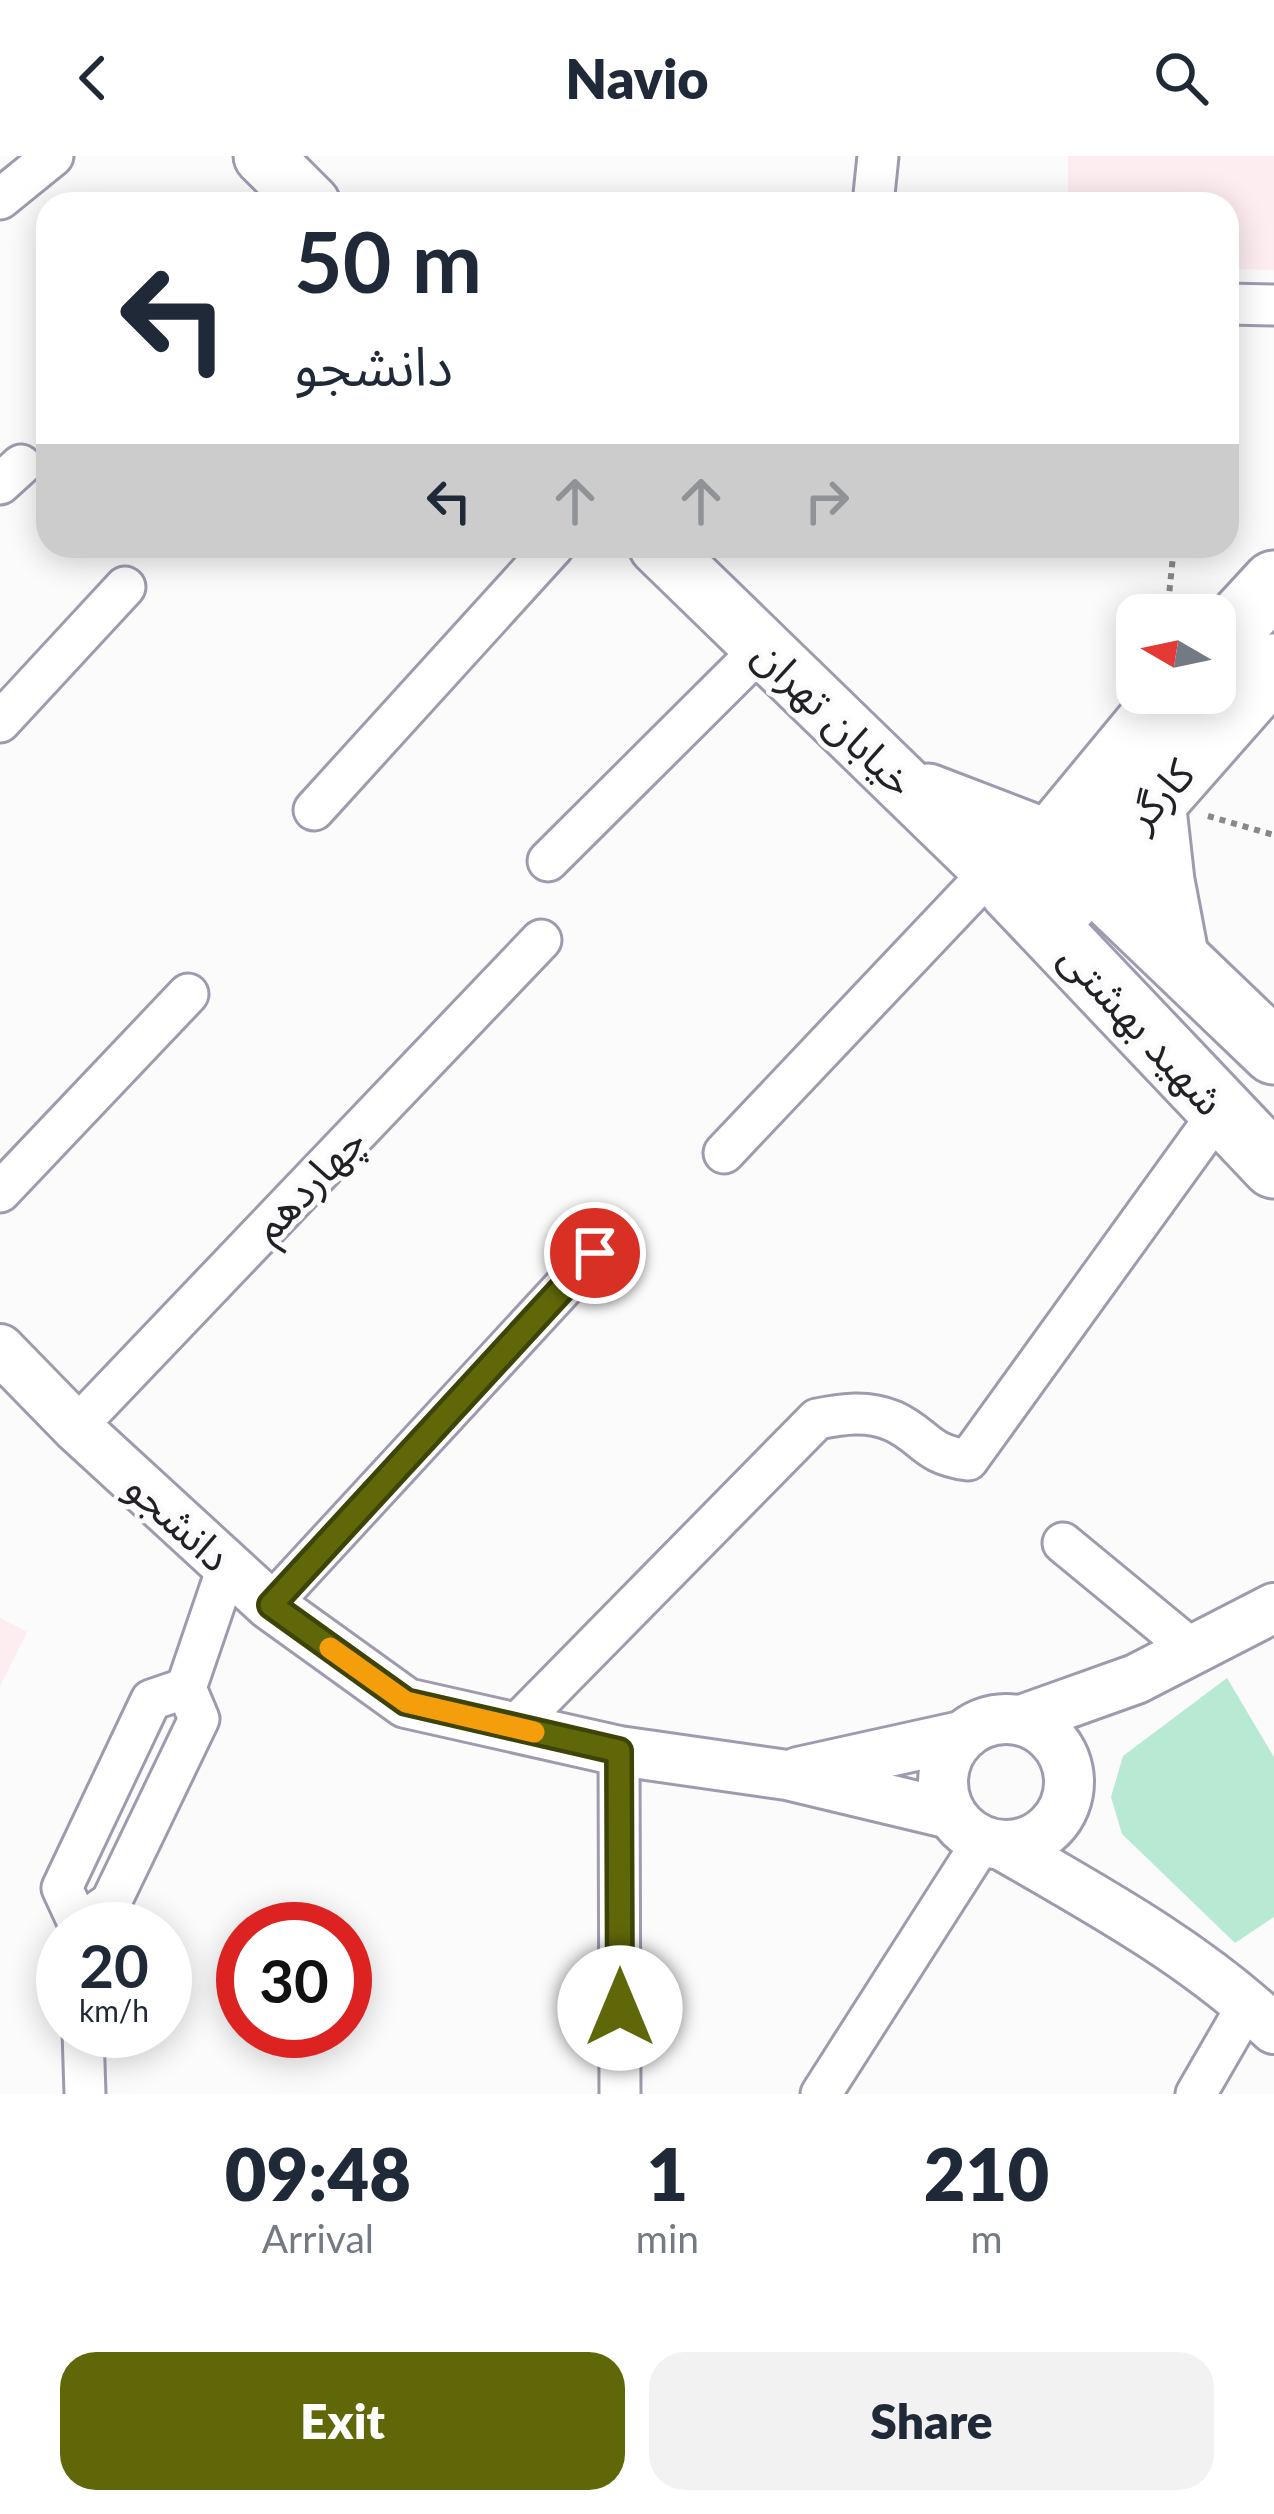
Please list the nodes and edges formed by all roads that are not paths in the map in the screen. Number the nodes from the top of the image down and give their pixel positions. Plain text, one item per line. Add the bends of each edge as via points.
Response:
1 (53, 156) edge
2 (263, 156) edge
3 (878, 156) edge
4 (299, 192) edge
5 (874, 192) edge
6 (0, 199) edge
7 (1239, 304) edge
8 (1274, 305) edge
9 (543, 558) edge
10 (670, 558) edge
11 (1274, 583) edge
12 (125, 587) dead end
13 (1236, 624) edge
14 (763, 647) junction
15 (1274, 666) edge
16 (1160, 714) edge
17 (0, 722) edge
18 (903, 783) junction
19 (1153, 801) junction
20 (314, 810) dead end
21 (1071, 857) junction
22 (548, 861) dead end
23 (1016, 895) junction
24 (541, 940) dead end
25 (1176, 955) junction
26 (188, 994) dead end
27 (1274, 1052) edge
28 (1220, 1111) junction
29 (724, 1153) dead end
30 (1274, 1166) edge
31 (0, 1192) edge
32 (595, 1253) dead end
33 (0, 1349) edge
34 (76, 1427) junction
35 (1063, 1543) dead end
36 (228, 1565) junction
37 (271, 1605) junction
38 (1274, 1608) edge
39 (1194, 1651) junction
40 (1136, 1678) junction
41 (1024, 1719) junction
42 (513, 1728) junction
43 (961, 1736) junction
44 (619, 1751) junction
45 (1065, 1759) junction
46 (788, 1775) junction
47 (1061, 1814) junction
48 (979, 1834) junction
49 (69, 1902) edge
50 (1102, 1904) junction
51 (1261, 2016) edge
52 (84, 2058) edge
53 (85, 2094) edge
54 (620, 2094) edge
55 (821, 2094) edge
56 (1196, 2094) edge

1 - 6 street
2 - 4 main road
3 - 5 street
7 - 8 street
9 - 20 street
10 - 14 main road, خیابان تهران
11 - 13 main road
12 - 17 street
14 - 18 main road, خیابان تهران
14 - 22 street
15 - 19 main road, کارگر
16 - 21 main road, کارگر
18 - 21 main road
18 - 23 main road, خیابان تهران
19 - 21 main road, کارگر
19 - 25 main road
21 - 23 main road, کارگر
21 - 25 main road, شهید بهشتی
23 - 28 main road, شهید بهشتی
23 - 29 street
24 - 34 street, چهاردهم
25 - 27 main road, شهید بهشتی
26 - 31 street
28 - 30 main road, شهید بهشتی
28 - 42 street via 968,1460 941,1456 893,1421 854,1412 817,1420
32 - 37 street
33 - 34 street, دانشجو
34 - 36 street, دانشجو
35 - 39 street
36 - 37 street, دانشجو
36 - 49 street via 186,1688 151,1700 62,1888
37 - 42 street, دانشجو via 406,1702
38 - 39 street
39 - 40 street
40 - 41 street
40 - 45 street
41 - 43 street via 998,1718
41 - 45 street
42 - 44 street, دانشجو
43 - 46 street, دانشجو
43 - 48 street via 942,1779
44 - 46 street, دانشجو
44 - 54 street
45 - 47 street via 1069,1789
46 - 48 street, دانشجو
47 - 48 street via 1029,1842
47 - 50 street
48 - 50 street, دانشجو
48 - 55 street
50 - 51 street, دانشجو
51 - 56 street
52 - 53 street

